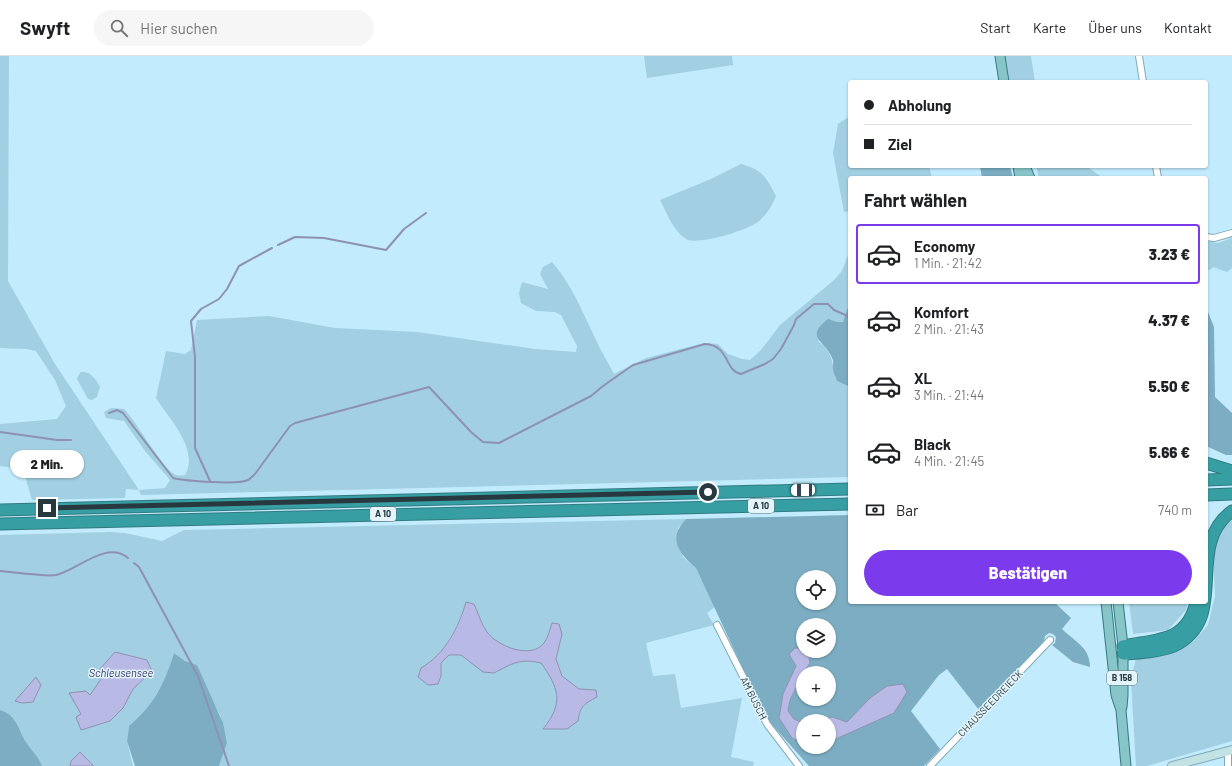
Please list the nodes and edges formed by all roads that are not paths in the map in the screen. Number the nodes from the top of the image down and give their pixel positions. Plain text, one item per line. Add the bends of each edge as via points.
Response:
1 (1000, 56) edge
2 (1139, 56) edge
3 (1004, 80) edge
4 (1143, 80) edge
5 (1232, 233) edge
6 (1208, 237) edge
7 (1208, 464) edge
8 (1232, 471) edge
9 (1232, 479) edge
10 (1208, 480) edge
11 (848, 489) edge
12 (1208, 494) edge
13 (1232, 494) edge
14 (848, 504) edge
15 (0, 510) edge
16 (1232, 511) edge
17 (0, 524) edge
18 (1208, 555) edge
19 (1106, 604) edge
20 (1118, 604) edge
21 (1195, 604) edge
22 (1206, 604) edge
23 (717, 624) dead end
24 (1050, 640) dead end
25 (1117, 650) junction
26 (1230, 750) edge
27 (799, 766) edge
28 (930, 766) edge
29 (1126, 766) edge
30 (1172, 766) edge
31 (1228, 766) edge

1 - 3 main road
2 - 4 street
5 - 6 street via 1222,237
7 - 8 highway
9 - 10 highway
11 - 15 highway, A 10
12 - 13 highway
14 - 17 highway, A 10
16 - 18 highway via 1213,534
19 - 25 main road, B 158
20 - 25 main road, B 158
21 - 25 highway via 1191,618 1177,634
22 - 25 highway via 1199,625 1173,646 1161,650
23 - 27 street, AM BUSCH via 767,724
24 - 28 street, CHAUSSEEDREIECK
25 - 29 main road, B 158 via 1123,695 1121,710
26 - 30 main road
26 - 31 street

